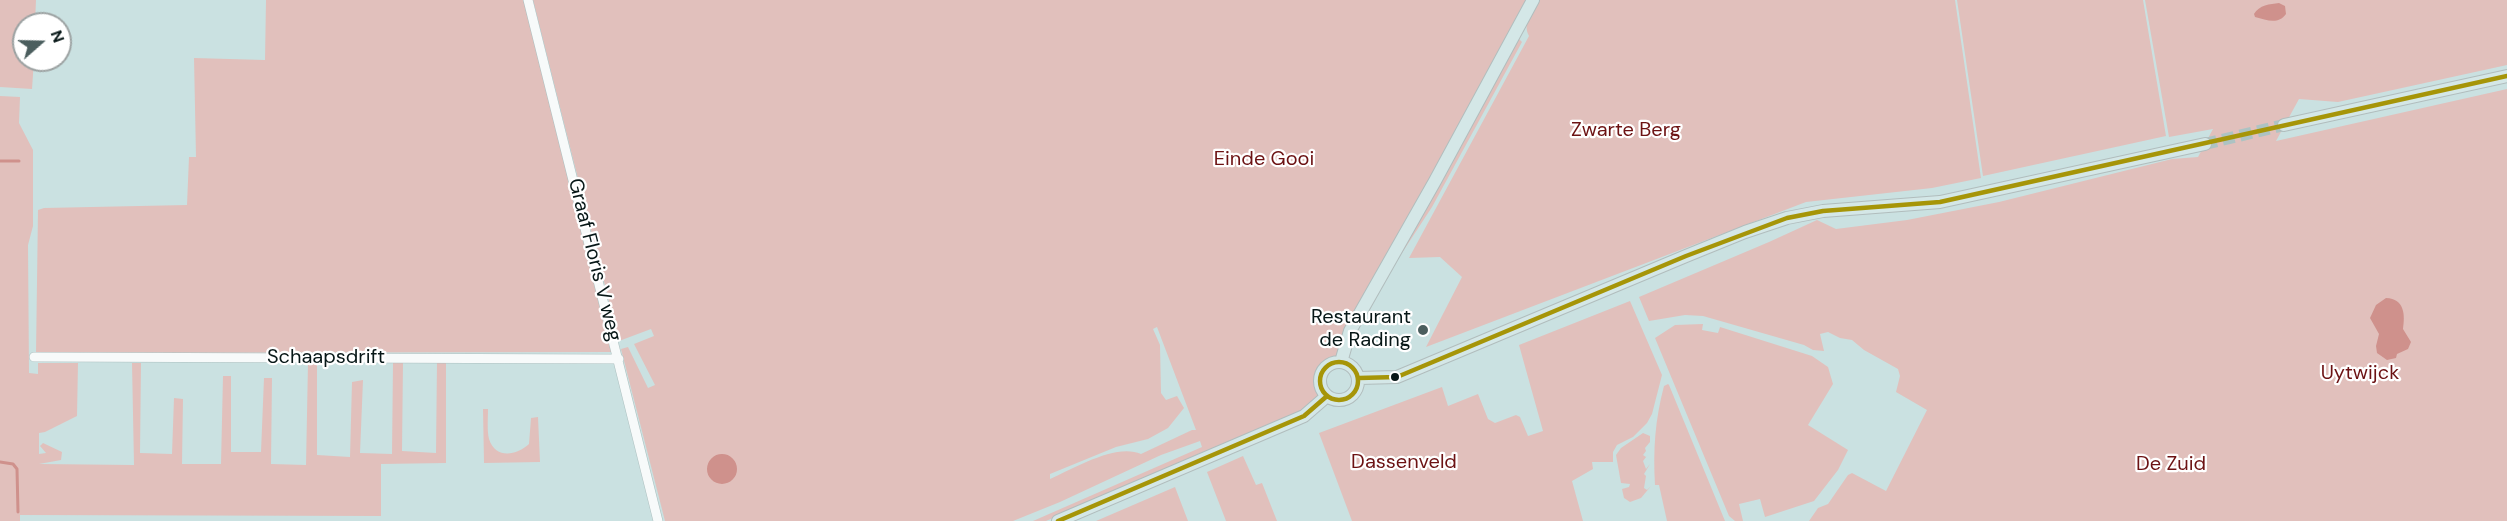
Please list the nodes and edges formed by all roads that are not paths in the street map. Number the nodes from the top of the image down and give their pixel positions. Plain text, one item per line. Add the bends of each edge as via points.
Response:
1 (528, 0) edge
2 (1533, 0) edge
3 (2507, 76) edge
4 (2284, 125) tunnel mouth
5 (2205, 144) tunnel mouth
6 (34, 357) dead end
7 (619, 360) junction
8 (1341, 362) junction
9 (1359, 378) junction
10 (1327, 396) junction
11 (658, 521) edge
12 (1058, 521) edge

1 - 7 street, Graaf Floris V weg
2 - 8 main road via 1350,331
3 - 4 main road
5 - 9 main road via 1940,202 1823,211 1788,218 1686,256 1404,375
6 - 7 street, Schaapsdrift
7 - 11 street, Graaf Floris V weg
8 - 9 main road via 1353,367
8 - 10 main road via 1330,365 1322,374 1320,386
9 - 10 main road via 1349,399 1341,401
10 - 12 main road via 1304,416

